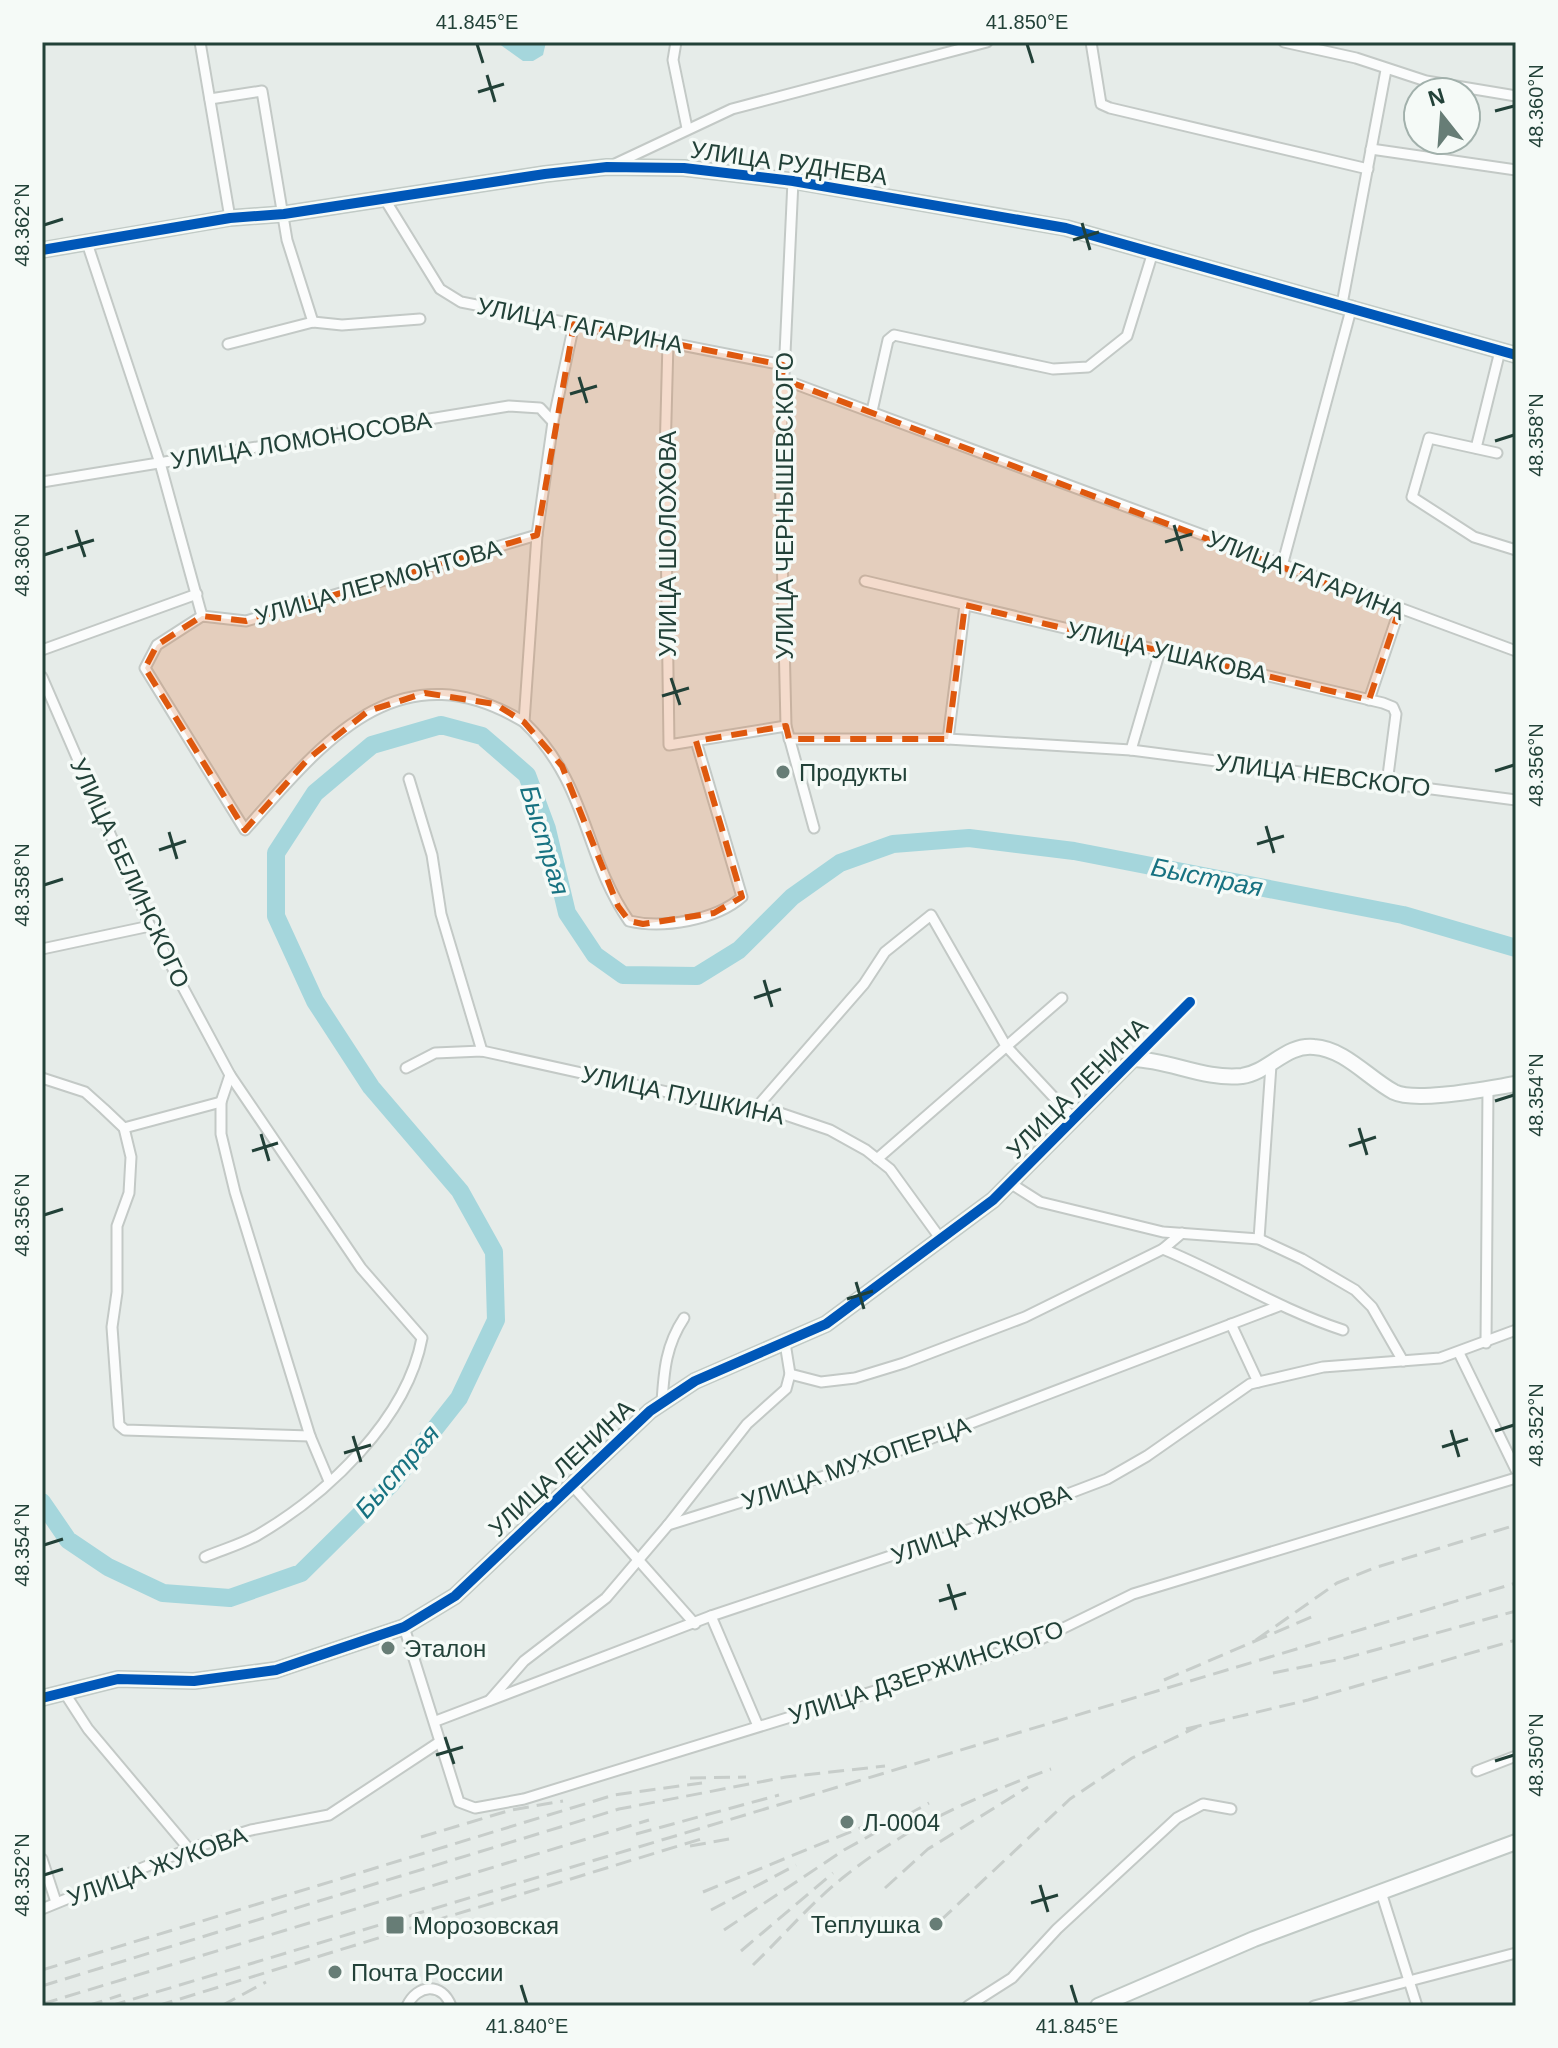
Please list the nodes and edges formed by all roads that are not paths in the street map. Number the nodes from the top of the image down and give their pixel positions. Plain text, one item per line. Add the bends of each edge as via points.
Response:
1 (200, 42) edge
2 (676, 42) edge
3 (987, 42) edge
4 (1091, 42) edge
5 (1284, 42) edge
6 (1386, 70) junction
7 (1516, 96) edge
8 (210, 99) junction
9 (687, 128) junction
10 (1371, 149) junction
11 (607, 167) junction
12 (1368, 169) junction
13 (1516, 170) edge
14 (793, 181) junction
15 (384, 198) junction
16 (284, 214) junction
17 (230, 218) junction
18 (87, 243) junction
19 (42, 250) edge
20 (1153, 252) junction
21 (1347, 305) junction
22 (420, 319) dead end
23 (313, 322) junction
24 (574, 324) junction
25 (668, 342) junction
26 (228, 344) dead end
27 (1500, 351) junction
28 (1516, 355) edge
29 (783, 365) junction
30 (782, 379) junction
31 (872, 411) junction
32 (553, 422) junction
33 (1476, 448) junction
34 (1497, 453) dead end
35 (160, 463) junction
36 (42, 482) edge
37 (537, 535) junction
38 (1516, 550) edge
39 (1282, 566) junction
40 (865, 581) dead end
41 (197, 594) junction
42 (965, 605) junction
43 (1399, 611) junction
44 (202, 616) junction
45 (42, 650) edge
46 (1160, 651) junction
47 (1516, 651) edge
48 (42, 677) edge
49 (1369, 700) junction
50 (524, 722) junction
51 (786, 726) junction
52 (789, 739) junction
53 (948, 739) junction
54 (696, 741) junction
55 (1131, 750) junction
56 (409, 779) dead end
57 (1387, 783) junction
58 (1516, 800) edge
59 (814, 828) dead end
60 (150, 926) junction
61 (42, 949) edge
62 (1062, 998) dead end
63 (1190, 1002) dead end
64 (1006, 1046) junction
65 (482, 1051) junction
66 (1133, 1059) junction
67 (1271, 1065) junction
68 (406, 1068) dead end
69 (230, 1075) junction
70 (42, 1078) edge
71 (1516, 1084) edge
72 (1488, 1088) junction
73 (221, 1102) junction
74 (756, 1108) junction
75 (1074, 1119) junction
76 (124, 1128) junction
77 (877, 1159) junction
78 (1010, 1183) junction
79 (1182, 1233) junction
80 (940, 1238) junction
81 (1259, 1239) junction
82 (1163, 1249) junction
83 (1279, 1306) junction
84 (684, 1318) dead end
85 (1231, 1324) junction
86 (1343, 1330) dead end
87 (1516, 1330) edge
88 (785, 1343) junction
89 (1486, 1343) junction
90 (1459, 1353) junction
91 (1403, 1361) junction
92 (790, 1374) junction
93 (1258, 1382) junction
94 (662, 1402) junction
95 (310, 1436) junction
96 (1516, 1470) edge
97 (1516, 1478) edge
98 (329, 1481) junction
99 (571, 1484) junction
100 (668, 1525) junction
101 (205, 1557) dead end
102 (641, 1561) junction
103 (711, 1616) junction
104 (695, 1624) junction
105 (404, 1627) junction
106 (64, 1692) junction
107 (42, 1698) edge
108 (489, 1701) junction
109 (436, 1721) junction
110 (758, 1726) junction
111 (441, 1741) junction
112 (1516, 1756) edge
113 (1477, 1771) dead end
114 (1231, 1809) dead end
115 (1516, 1842) edge
116 (189, 1849) junction
117 (42, 1859) edge
118 (1381, 1892) junction
119 (56, 1902) junction
120 (42, 1909) edge
121 (1516, 1953) edge
122 (1409, 1981) junction
123 (1118, 2002) edge
124 (407, 2006) edge
125 (451, 2006) edge
126 (968, 2006) edge
127 (1098, 2006) edge
128 (1314, 2006) edge
129 (1417, 2006) edge

1 - 8 street
2 - 9 street via 673,60
3 - 9 street via 732,109
4 - 12 street via 1101,104
5 - 6 street
6 - 7 street
6 - 10 street
8 - 16 street via 262,91
8 - 17 street
9 - 11 street
10 - 12 street
10 - 13 street
11 - 14 street, УЛИЦА РУДНЕВА via 684,168
11 - 15 street, УЛИЦА РУДНЕВА
12 - 21 street
14 - 20 street, УЛИЦА РУДНЕВА via 1066,228
14 - 29 street, УЛИЦА ЧЕРНЫШЕВСКОГО
15 - 16 street, УЛИЦА РУДНЕВА
15 - 24 street, УЛИЦА ГАГАРИНА via 421,263 450,297
16 - 17 street, УЛИЦА РУДНЕВА
16 - 23 street
17 - 18 street, УЛИЦА РУДНЕВА
18 - 19 street, УЛИЦА РУДНЕВА
18 - 35 street
20 - 21 street, УЛИЦА РУДНЕВА
20 - 31 street via 1127,336 1088,367 1053,369 894,335 888,340
21 - 27 street, УЛИЦА РУДНЕВА
21 - 39 street
22 - 23 street
23 - 26 street
24 - 25 street, УЛИЦА ГАГАРИНА
24 - 32 street, УЛИЦА ЛЕРМОНТОВА
25 - 29 street, УЛИЦА ГАГАРИНА
25 - 54 street, УЛИЦА ШОЛОХОВА via 669,745
27 - 28 street, УЛИЦА РУДНЕВА
27 - 33 street
29 - 30 street, УЛИЦА ЧЕРНЫШЕВСКОГО
30 - 31 street, УЛИЦА ГАГАРИНА
30 - 51 street, УЛИЦА ЧЕРНЫШЕВСКОГО
31 - 39 street, УЛИЦА ГАГАРИНА
32 - 35 street, УЛИЦА ЛОМОНОСОВА via 540,408 509,406
32 - 37 street, УЛИЦА ЛЕРМОНТОВА
33 - 34 street
33 - 38 street via 1429,438 1412,497 1474,537
35 - 36 street, УЛИЦА ЛОМОНОСОВА
35 - 41 street
37 - 44 street, УЛИЦА ЛЕРМОНТОВА via 246,621
37 - 50 street, УЛИЦА ЛЕРМОНТОВА
39 - 43 street, УЛИЦА ГАГАРИНА
40 - 42 street, УЛИЦА УШАКОВА
41 - 44 street
41 - 45 street
42 - 46 street, УЛИЦА УШАКОВА
42 - 53 street
43 - 47 street, УЛИЦА ГАГАРИНА
43 - 49 street
44 - 50 street via 157,645 145,668 245,830 346,725 396,700 425,693 453,695 495,704
46 - 49 street, УЛИЦА УШАКОВА
46 - 55 street
48 - 60 street, УЛИЦА БЕЛИНСКОГО
49 - 57 street, УЛИЦА УШАКОВА via 1393,707 1396,714
50 - 54 street via 562,766 629,921 663,924 714,913 742,897
51 - 52 street, УЛИЦА ЧЕРНЫШЕВСКОГО
51 - 54 street
52 - 53 street, УЛИЦА НЕВСКОГО
52 - 59 street, УЛИЦА ЧЕРНЫШЕВСКОГО
53 - 55 street, УЛИЦА НЕВСКОГО
55 - 57 street, УЛИЦА НЕВСКОГО
56 - 65 street via 432,855 441,914
57 - 58 street, УЛИЦА НЕВСКОГО
60 - 61 street
60 - 69 street, УЛИЦА БЕЛИНСКОГО
62 - 64 street
63 - 66 street, УЛИЦА ЛЕНИНА
64 - 74 street via 931,915 885,952 864,984
64 - 75 street
64 - 77 street
65 - 68 street, УЛИЦА ПУШКИНА via 435,1053
65 - 74 street, УЛИЦА ПУШКИНА
66 - 67 street via 1202,1074 1243,1076
66 - 75 street, УЛИЦА ЛЕНИНА
67 - 72 street via 1290,1050 1315,1047 1346,1058 1397,1094
67 - 81 street
69 - 73 street
69 - 98 street, УЛИЦА БЕЛИНСКОГО via 361,1268 422,1338 416,1370 398,1402 357,1456
70 - 76 street via 85,1092
71 - 72 street
72 - 89 street
73 - 76 street
73 - 95 street via 221,1134 235,1192
74 - 77 street, УЛИЦА ПУШКИНА via 830,1130
75 - 78 street, УЛИЦА ЛЕНИНА
76 - 95 street via 131,1157 129,1193 117,1226 112,1327 119,1425 125,1430
77 - 80 street, УЛИЦА ПУШКИНА
78 - 79 street via 1040,1202
78 - 80 street, УЛИЦА ЛЕНИНА
79 - 81 street
79 - 82 street
80 - 88 street, УЛИЦА ЛЕНИНА via 826,1324
81 - 91 street via 1355,1290 1372,1307
82 - 83 street
82 - 92 street via 1025,1317 904,1363 821,1382
83 - 85 street, УЛИЦА МУХОПЕРЦА
83 - 86 street
84 - 94 street, УЛИЦА ЛЕНИНА via 664,1360
85 - 93 street
85 - 100 street, УЛИЦА МУХОПЕРЦА via 869,1462
87 - 89 street, УЛИЦА ЖУКОВА
88 - 92 street
88 - 94 street, УЛИЦА ЛЕНИНА via 695,1381
89 - 90 street, УЛИЦА ЖУКОВА
90 - 91 street, УЛИЦА ЖУКОВА
90 - 96 street
91 - 93 street, УЛИЦА ЖУКОВА via 1323,1367
92 - 100 street via 786,1389 747,1424
93 - 103 street, УЛИЦА ЖУКОВА via 1107,1479
94 - 99 street, УЛИЦА ЛЕНИНА
95 - 98 street
97 - 110 street, УЛИЦА ДЗЕРЖИНСКОГО via 1133,1594 1037,1641
98 - 101 street via 256,1536
99 - 102 street
99 - 105 street, УЛИЦА ЛЕНИНА via 455,1596
100 - 102 street
102 - 104 street
102 - 108 street via 606,1598 505,1679
103 - 104 street, УЛИЦА ЖУКОВА
103 - 110 street
104 - 108 street, УЛИЦА ЖУКОВА
105 - 106 street, УЛИЦА ЛЕНИНА via 276,1670 194,1681 118,1679
105 - 109 street
106 - 107 street, УЛИЦА ЛЕНИНА
106 - 116 street via 88,1729
108 - 109 street, УЛИЦА ЖУКОВА
109 - 111 street
110 - 111 street, УЛИЦА ДЗЕРЖИНСКОГО via 524,1799 475,1808 459,1802
111 - 116 street, УЛИЦА ЖУКОВА via 329,1815
112 - 113 street
114 - 126 street via 1203,1804 1177,1818 1012,1978
115 - 118 street
116 - 119 street, УЛИЦА ЖУКОВА
117 - 119 street
118 - 122 street
118 - 123 street via 1254,1939
119 - 120 street, УЛИЦА ЖУКОВА
121 - 122 street
122 - 128 street
122 - 129 street
123 - 127 street
124 - 125 street via 423,1988 435,1988

